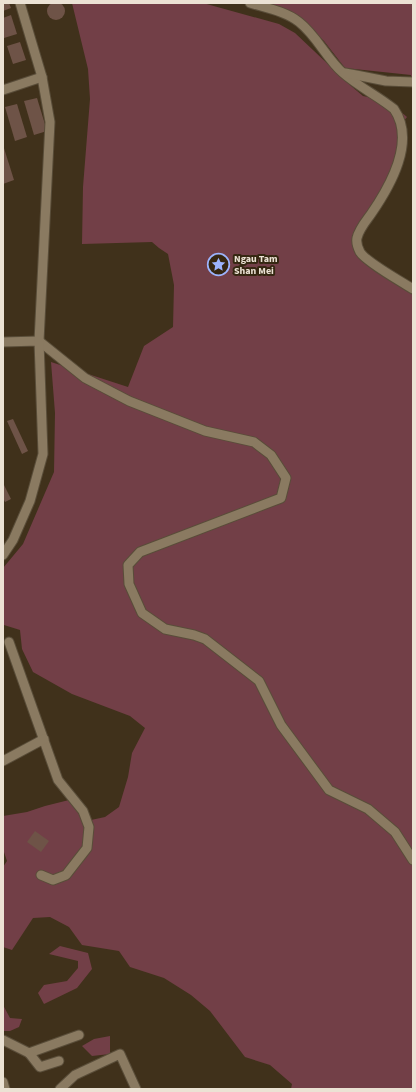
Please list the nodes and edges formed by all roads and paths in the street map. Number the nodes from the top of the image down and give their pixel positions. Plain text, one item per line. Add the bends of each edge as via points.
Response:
1 (20, 3) edge
2 (250, 3) edge
3 (343, 73) junction
4 (42, 77) junction
5 (413, 82) edge
6 (3, 90) edge
7 (413, 289) edge
8 (3, 342) edge
9 (38, 342) junction
10 (3, 555) edge
11 (9, 642) dead end
12 (44, 739) junction
13 (3, 761) edge
14 (413, 860) edge
15 (41, 876) dead end
16 (79, 1034) dead end
17 (3, 1040) edge
18 (29, 1053) junction
19 (59, 1061) dead end
20 (3, 1082) edge
21 (5, 1089) edge
22 (60, 1089) edge
23 (136, 1089) edge

1 - 4 street
2 - 3 street via 290,16 299,22
3 - 5 street via 386,81
3 - 7 street via 394,109 407,126 408,145 402,165 360,230 357,240 363,257
4 - 6 street
4 - 9 street via 50,122
8 - 9 street
9 - 10 street via 43,454 30,501 13,540
9 - 14 street via 85,378 129,401 205,431 254,442 271,455 286,478 281,498 140,552 128,565 129,584 142,613 165,629 205,639 258,681 281,725 329,790 368,809 395,832
11 - 12 street
12 - 13 street
12 - 15 street via 58,780 83,811 89,827 87,848 66,875 53,880
16 - 18 street
17 - 18 street
18 - 19 street via 40,1067
20 - 21 street
22 - 23 street via 75,1075 120,1054

